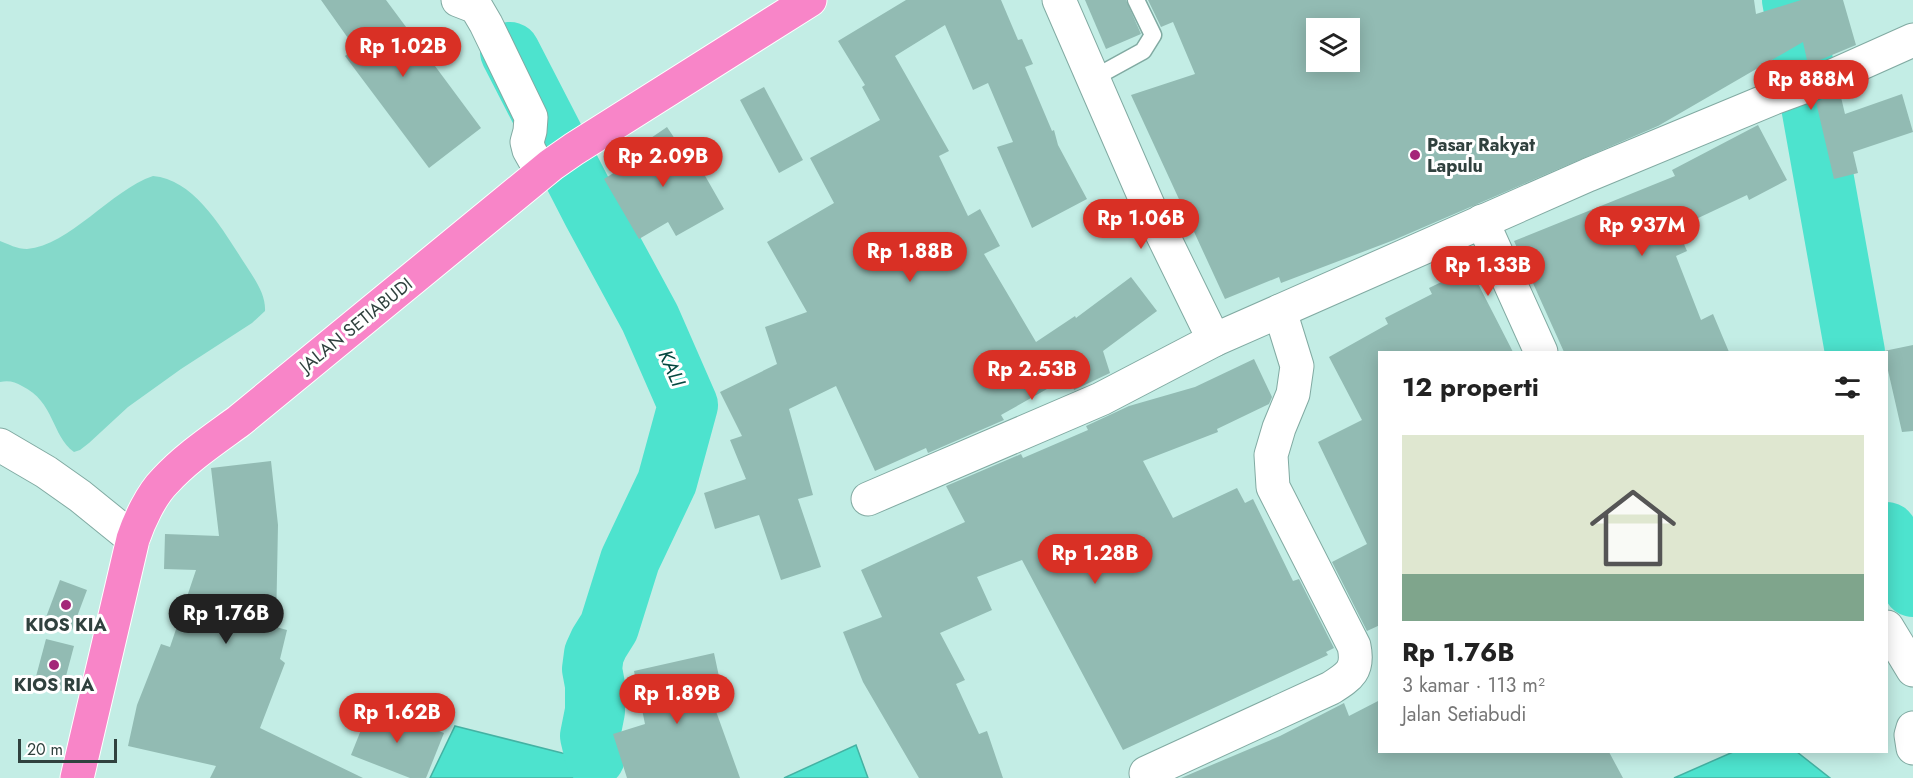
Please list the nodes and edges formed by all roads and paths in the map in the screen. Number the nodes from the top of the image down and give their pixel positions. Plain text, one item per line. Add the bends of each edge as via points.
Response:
1 (458, 0) edge
2 (810, 0) edge
3 (1059, 0) edge
4 (1136, 0) edge
5 (1913, 40) edge
6 (1092, 79) junction
7 (555, 162) junction
8 (1482, 221) junction
9 (1280, 311) junction
10 (1214, 340) junction
11 (1541, 351) edge
12 (0, 445) edge
13 (868, 499) dead end
14 (133, 539) junction
15 (1888, 629) edge
16 (1913, 669) edge
17 (1913, 728) edge
18 (1913, 748) edge
19 (1146, 773) dead end
20 (76, 778) edge

1 - 7 street via 476,7 524,101 531,117 529,150
2 - 7 highway, JALAN SETIABUDI
3 - 6 street
4 - 6 lane via 1153,35 1143,51
5 - 8 street
6 - 10 street
7 - 14 highway, JALAN SETIABUDI via 163,482
8 - 9 street
8 - 11 street
9 - 10 street
9 - 19 street via 1297,366 1293,394 1272,455 1273,487 1354,646 1353,670 1331,688
10 - 13 street via 1101,399
12 - 14 street via 72,490
14 - 20 highway, JALAN SETIABUDI
15 - 16 street
17 - 18 street

